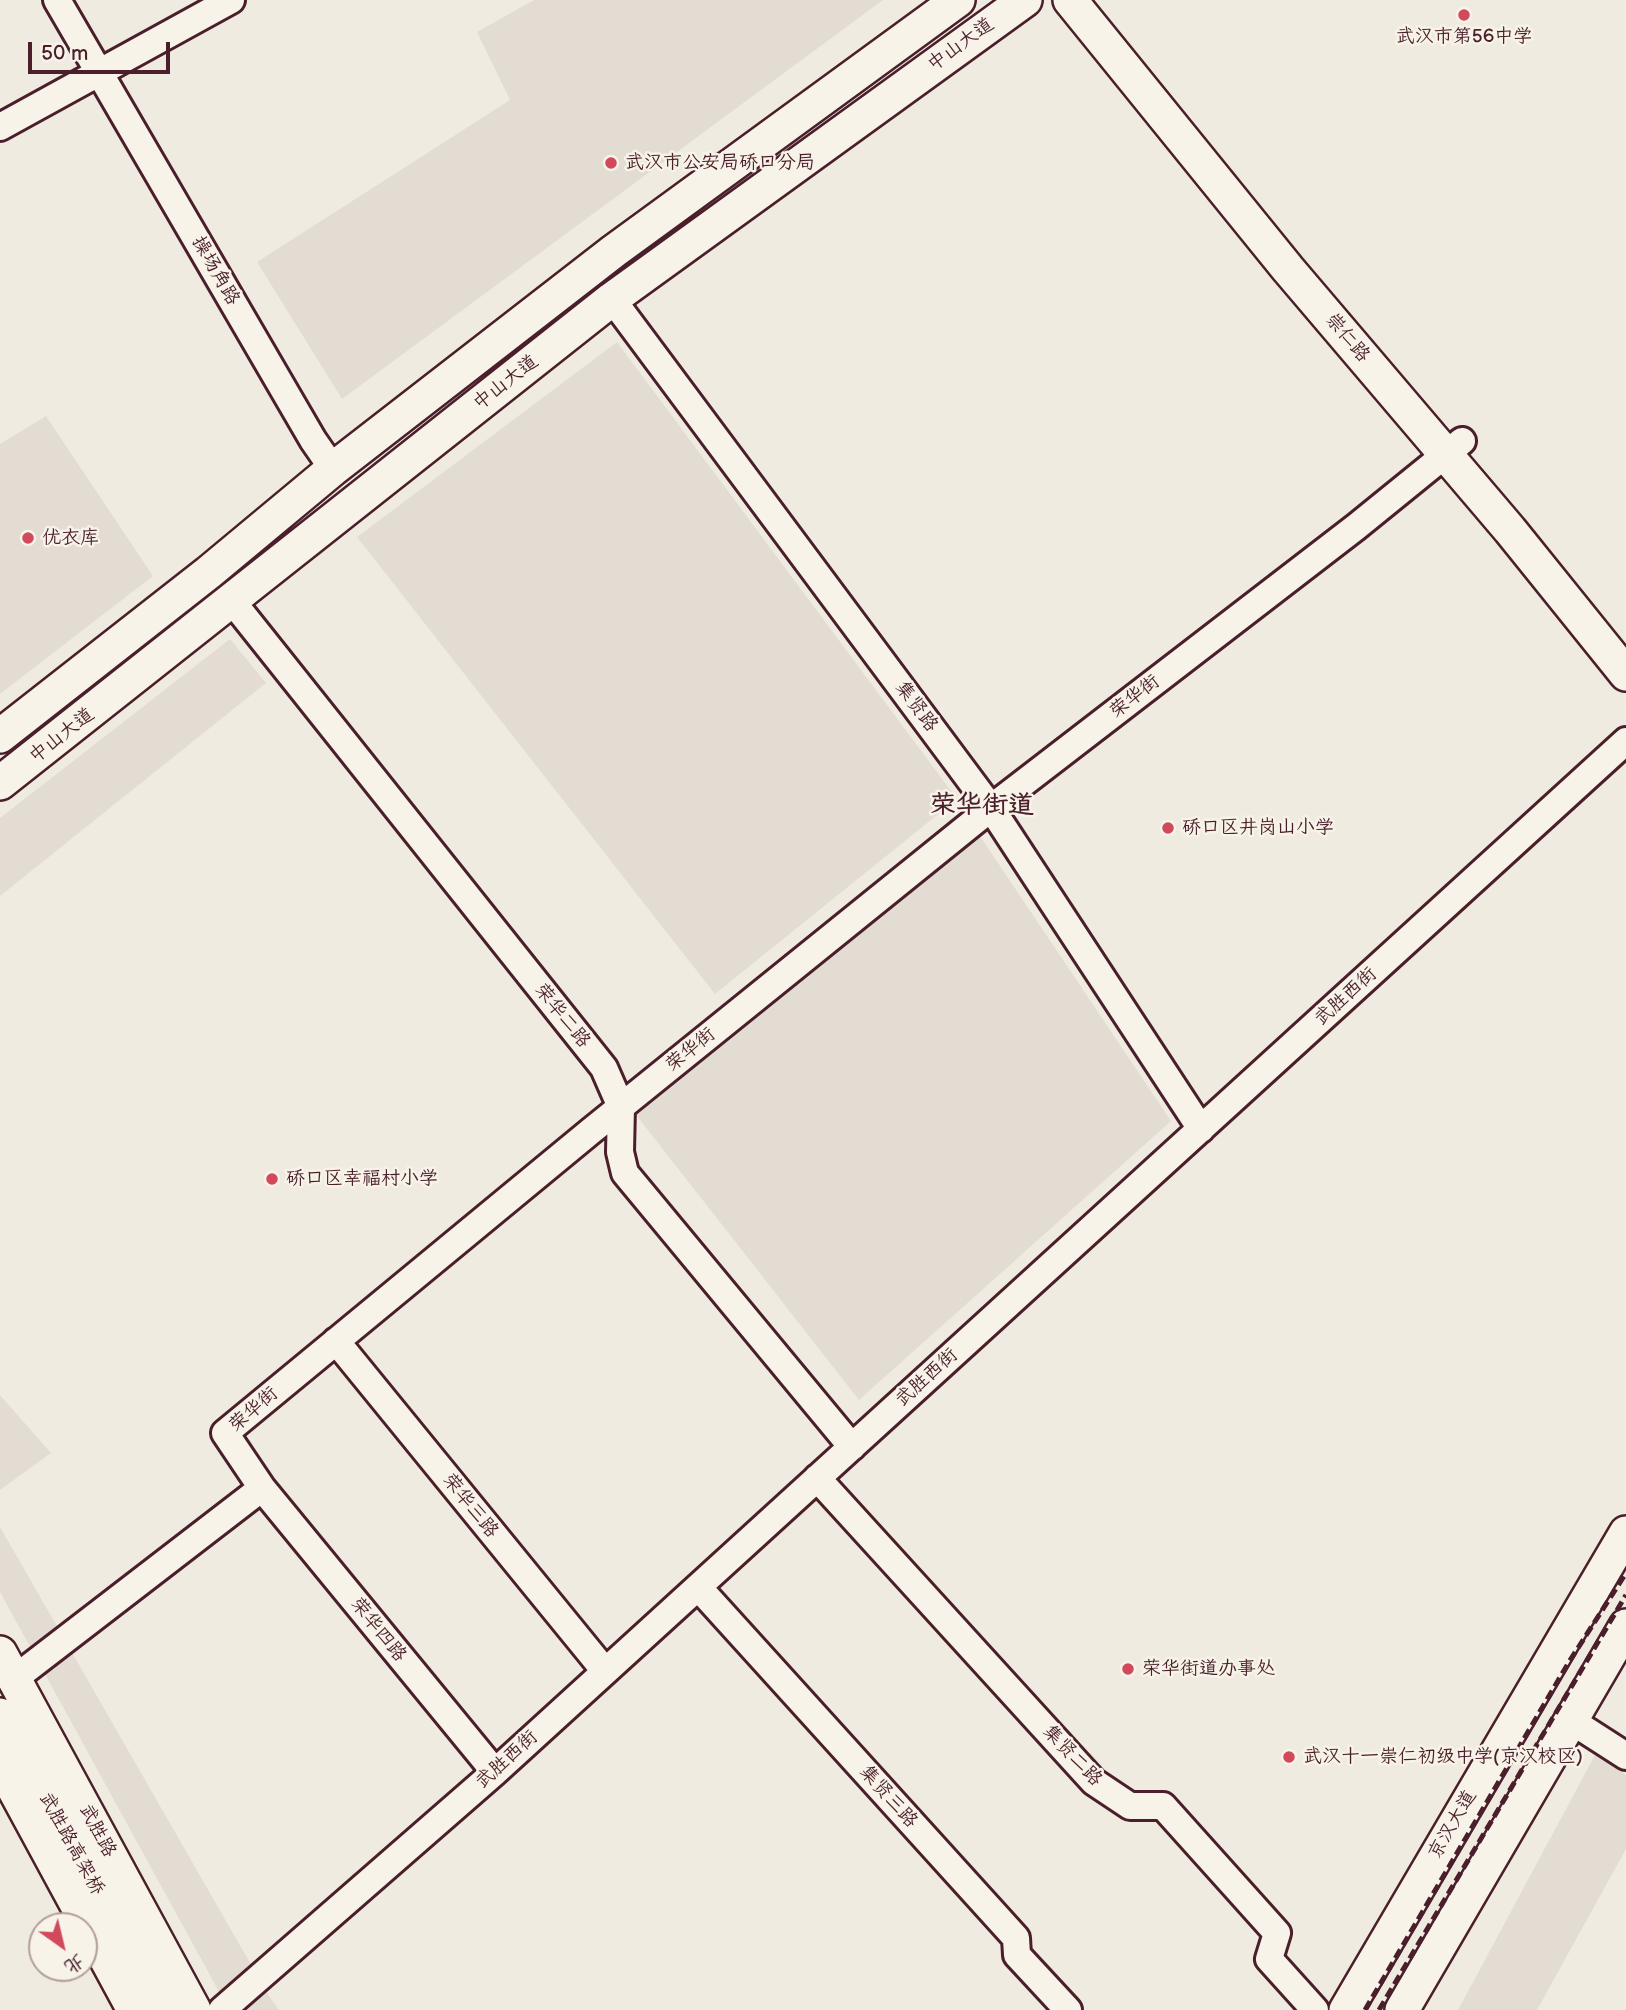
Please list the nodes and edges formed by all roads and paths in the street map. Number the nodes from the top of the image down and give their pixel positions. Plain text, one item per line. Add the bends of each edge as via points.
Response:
1 (57, 0) edge
2 (231, 0) edge
3 (958, 0) edge
4 (1025, 0) edge
5 (1070, 0) edge
6 (1096, 0) edge
7 (99, 73) junction
8 (0, 127) edge
9 (611, 299) junction
10 (1454, 447) junction
11 (333, 468) junction
12 (232, 601) junction
13 (1626, 641) edge
14 (1626, 674) edge
15 (0, 736) edge
16 (1626, 741) edge
17 (0, 783) edge
18 (991, 808) junction
19 (621, 1107) junction
20 (1201, 1129) junction
21 (336, 1341) junction
22 (852, 1447) junction
23 (817, 1478) junction
24 (262, 1488) junction
25 (1626, 1533) edge
26 (698, 1587) junction
27 (1626, 1626) edge
28 (7, 1666) edge
29 (605, 1671) junction
30 (0, 1715) edge
31 (1570, 1720) junction
32 (1626, 1756) edge
33 (0, 1763) edge
34 (495, 1772) junction
35 (0, 1803) edge
36 (59, 1912) edge
37 (98, 1982) edge
38 (113, 2010) edge
39 (134, 2010) edge
40 (161, 2010) edge
41 (194, 2010) edge
42 (222, 2010) edge
43 (1068, 2010) edge
44 (1315, 2010) edge
45 (1346, 2010) edge
46 (1402, 2010) edge

1 - 7 street, 操场角路
2 - 7 street
3 - 11 main road, 中山大道 via 614,251
4 - 9 main road, 中山大道
5 - 10 main road, 崇仁路 via 1288,269
6 - 10 main road, 崇仁路
7 - 8 street
7 - 11 street, 操场角路
9 - 12 main road, 中山大道
9 - 18 street, 集贤路
10 - 13 main road, 崇仁路
10 - 14 main road, 崇仁路
10 - 18 street, 荣华街
11 - 15 main road, 中山大道
12 - 17 main road, 中山大道
12 - 19 street, 荣华二路 via 604,1068
16 - 20 street, 武胜西街
18 - 19 street, 荣华街
18 - 20 street, 集贤路
19 - 21 street, 荣华街
19 - 22 street, 荣华二路 via 620,1152 625,1173
20 - 22 street, 武胜西街
21 - 24 street, 荣华街 via 225,1433
21 - 29 street, 荣华三路
22 - 23 street, 武胜西街
23 - 26 street, 武胜西街
23 - 44 street, 集贤二路 via 1094,1782 1130,1806 1163,1806 1278,1933 1269,1959
24 - 28 street
24 - 34 street, 荣华四路
25 - 45 main road, 京汉大道
26 - 29 street, 武胜西街
26 - 43 street, 集贤三路 via 1016,1938 1017,1955
27 - 31 main road
28 - 41 main road, 武胜路
29 - 34 street, 武胜西街
30 - 40 main road, 武胜路高架桥
31 - 32 street
31 - 46 main road
33 - 39 main road, 武胜路高架桥
34 - 42 street, 武胜西街
35 - 36 main road
37 - 38 main road

